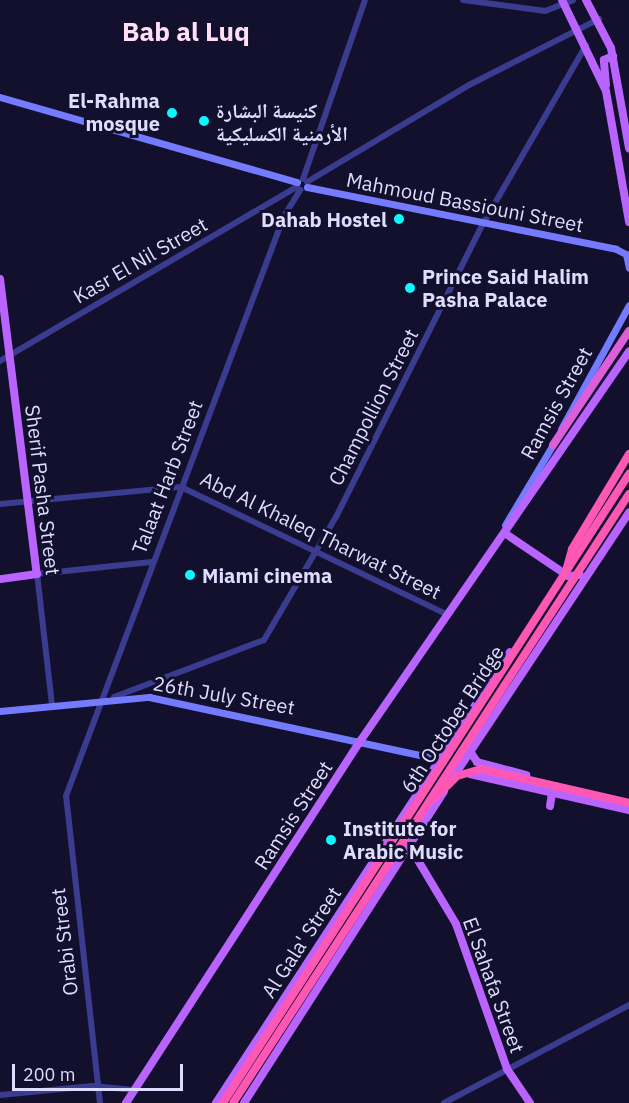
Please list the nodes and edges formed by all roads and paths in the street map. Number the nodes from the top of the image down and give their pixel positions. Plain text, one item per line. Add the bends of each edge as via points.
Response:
1 (365, 0) edge
2 (463, 0) edge
3 (573, 0) edge
4 (586, 0) edge
5 (564, 3) edge
6 (599, 19) junction
7 (577, 30) junction
8 (586, 45) junction
9 (613, 56) junction
10 (606, 91) junction
11 (0, 97) edge
12 (629, 148) edge
13 (302, 185) junction
14 (275, 201) junction
15 (286, 211) junction
16 (484, 222) junction
17 (629, 222) edge
18 (629, 268) edge
19 (0, 279) edge
20 (629, 305) edge
21 (629, 332) edge
22 (629, 351) edge
23 (9, 357) junction
24 (0, 361) edge
25 (554, 445) junction
26 (629, 454) edge
27 (629, 474) edge
28 (181, 487) junction
29 (629, 496) edge
30 (27, 502) junction
31 (0, 504) edge
32 (629, 513) edge
33 (506, 534) junction
34 (493, 549) junction
35 (316, 552) junction
36 (151, 562) junction
37 (37, 574) junction
38 (565, 578) junction
39 (0, 579) edge
40 (585, 579) junction
41 (448, 615) junction
42 (114, 698) junction
43 (100, 699) junction
44 (52, 705) junction
45 (0, 711) edge
46 (361, 740) junction
47 (469, 750) junction
48 (439, 759) junction
49 (71, 778) joint
50 (449, 784) junction
51 (565, 786) junction
52 (552, 793) junction
53 (561, 795) junction
54 (629, 802) edge
55 (550, 806) dead end
56 (629, 810) edge
57 (414, 824) junction
58 (410, 847) junction
59 (629, 1005) edge
60 (507, 1069) junction
61 (99, 1087) junction
62 (134, 1090) junction
63 (0, 1095) edge
64 (100, 1103) edge
65 (126, 1103) edge
66 (216, 1103) edge
67 (222, 1103) edge
68 (233, 1103) edge
69 (244, 1103) edge
70 (444, 1103) edge
71 (530, 1103) edge

1 - 13 street, Talaat Harb Street
2 - 5 street via 538,10
3 - 5 street
4 - 6 main road
5 - 7 main road
6 - 7 street, Kasr El Nil Street
6 - 9 main road
7 - 8 main road
7 - 13 street, Kasr El Nil Street via 469,85
8 - 10 main road
8 - 16 street, Champollion Street
9 - 10 main road via 604,60
9 - 12 main road
10 - 17 main road
11 - 13 main road, Mahmoud Bassiouni Street
13 - 14 street, Kasr El Nil Street
13 - 15 street, Talaat Harb Street
13 - 16 main road, Mahmoud Bassiouni Street
14 - 15 street
14 - 23 street, Kasr El Nil Street
15 - 28 street, Talaat Harb Street
16 - 18 main road, Mahmoud Bassiouni Street via 616,249 626,254
16 - 35 street, Champollion Street
19 - 23 main road, Sherif Pasha Street
20 - 25 main road, Ramsis Street
21 - 25 highway
22 - 33 main road, Ramsis Street
23 - 24 street, Kasr El Nil Street
23 - 30 main road, Sherif Pasha Street
25 - 34 main road, Ramsis Street
26 - 38 highway via 572,549
27 - 38 highway, 6th October Bridge
28 - 30 street, Abd Al Khaleq Tharwat Street
28 - 35 street, Abd Al Khaleq Tharwat Street
28 - 36 street, Talaat Harb Street
29 - 33 main road via 575,577
29 - 57 highway, 6th October Bridge
30 - 31 street, Abd Al Khaleq Tharwat Street
30 - 37 main road, Sherif Pasha Street
32 - 40 main road, Al Gala' Street
33 - 34 main road, Ramsis Street
34 - 41 main road, Ramsis Street
35 - 41 street, Abd Al Khaleq Tharwat Street
35 - 42 street, Champollion Street via 264,640
36 - 37 street
36 - 43 street, Talaat Harb Street
37 - 39 main road
37 - 44 street, Sherif Pasha Street
38 - 67 highway, 6th October Bridge
40 - 47 main road, Al Gala' Street
40 - 48 main road, Al Gala' Street via 553,585
41 - 46 main road, Ramsis Street
42 - 43 main road, 26th July Street
42 - 46 main road, 26th July Street via 149,697
43 - 44 main road, 26th July Street
43 - 49 street, Talaat Harb Street
44 - 45 main road, 26th July Street
46 - 48 main road, 26th July Street
46 - 62 main road, Ramsis Street
47 - 50 main road, Al Gala' Street
47 - 51 main road via 477,762
48 - 66 main road, Al Gala' Street
49 - 61 street, Orabi Street via 65,816
50 - 52 main road via 476,774
50 - 58 main road, Al Gala' Street
51 - 53 main road
51 - 54 main road
52 - 53 main road
52 - 55 main road
53 - 56 main road
54 - 57 highway via 481,769 451,780
57 - 68 highway, 6th October Bridge
58 - 60 main road, El Sahafa Street via 459,931
58 - 69 main road, Al Gala' Street
59 - 60 street
60 - 70 street
60 - 71 main road, El Sahafa Street
61 - 62 street
61 - 63 street
61 - 64 street, Orabi Street
62 - 65 main road, Ramsis Street

